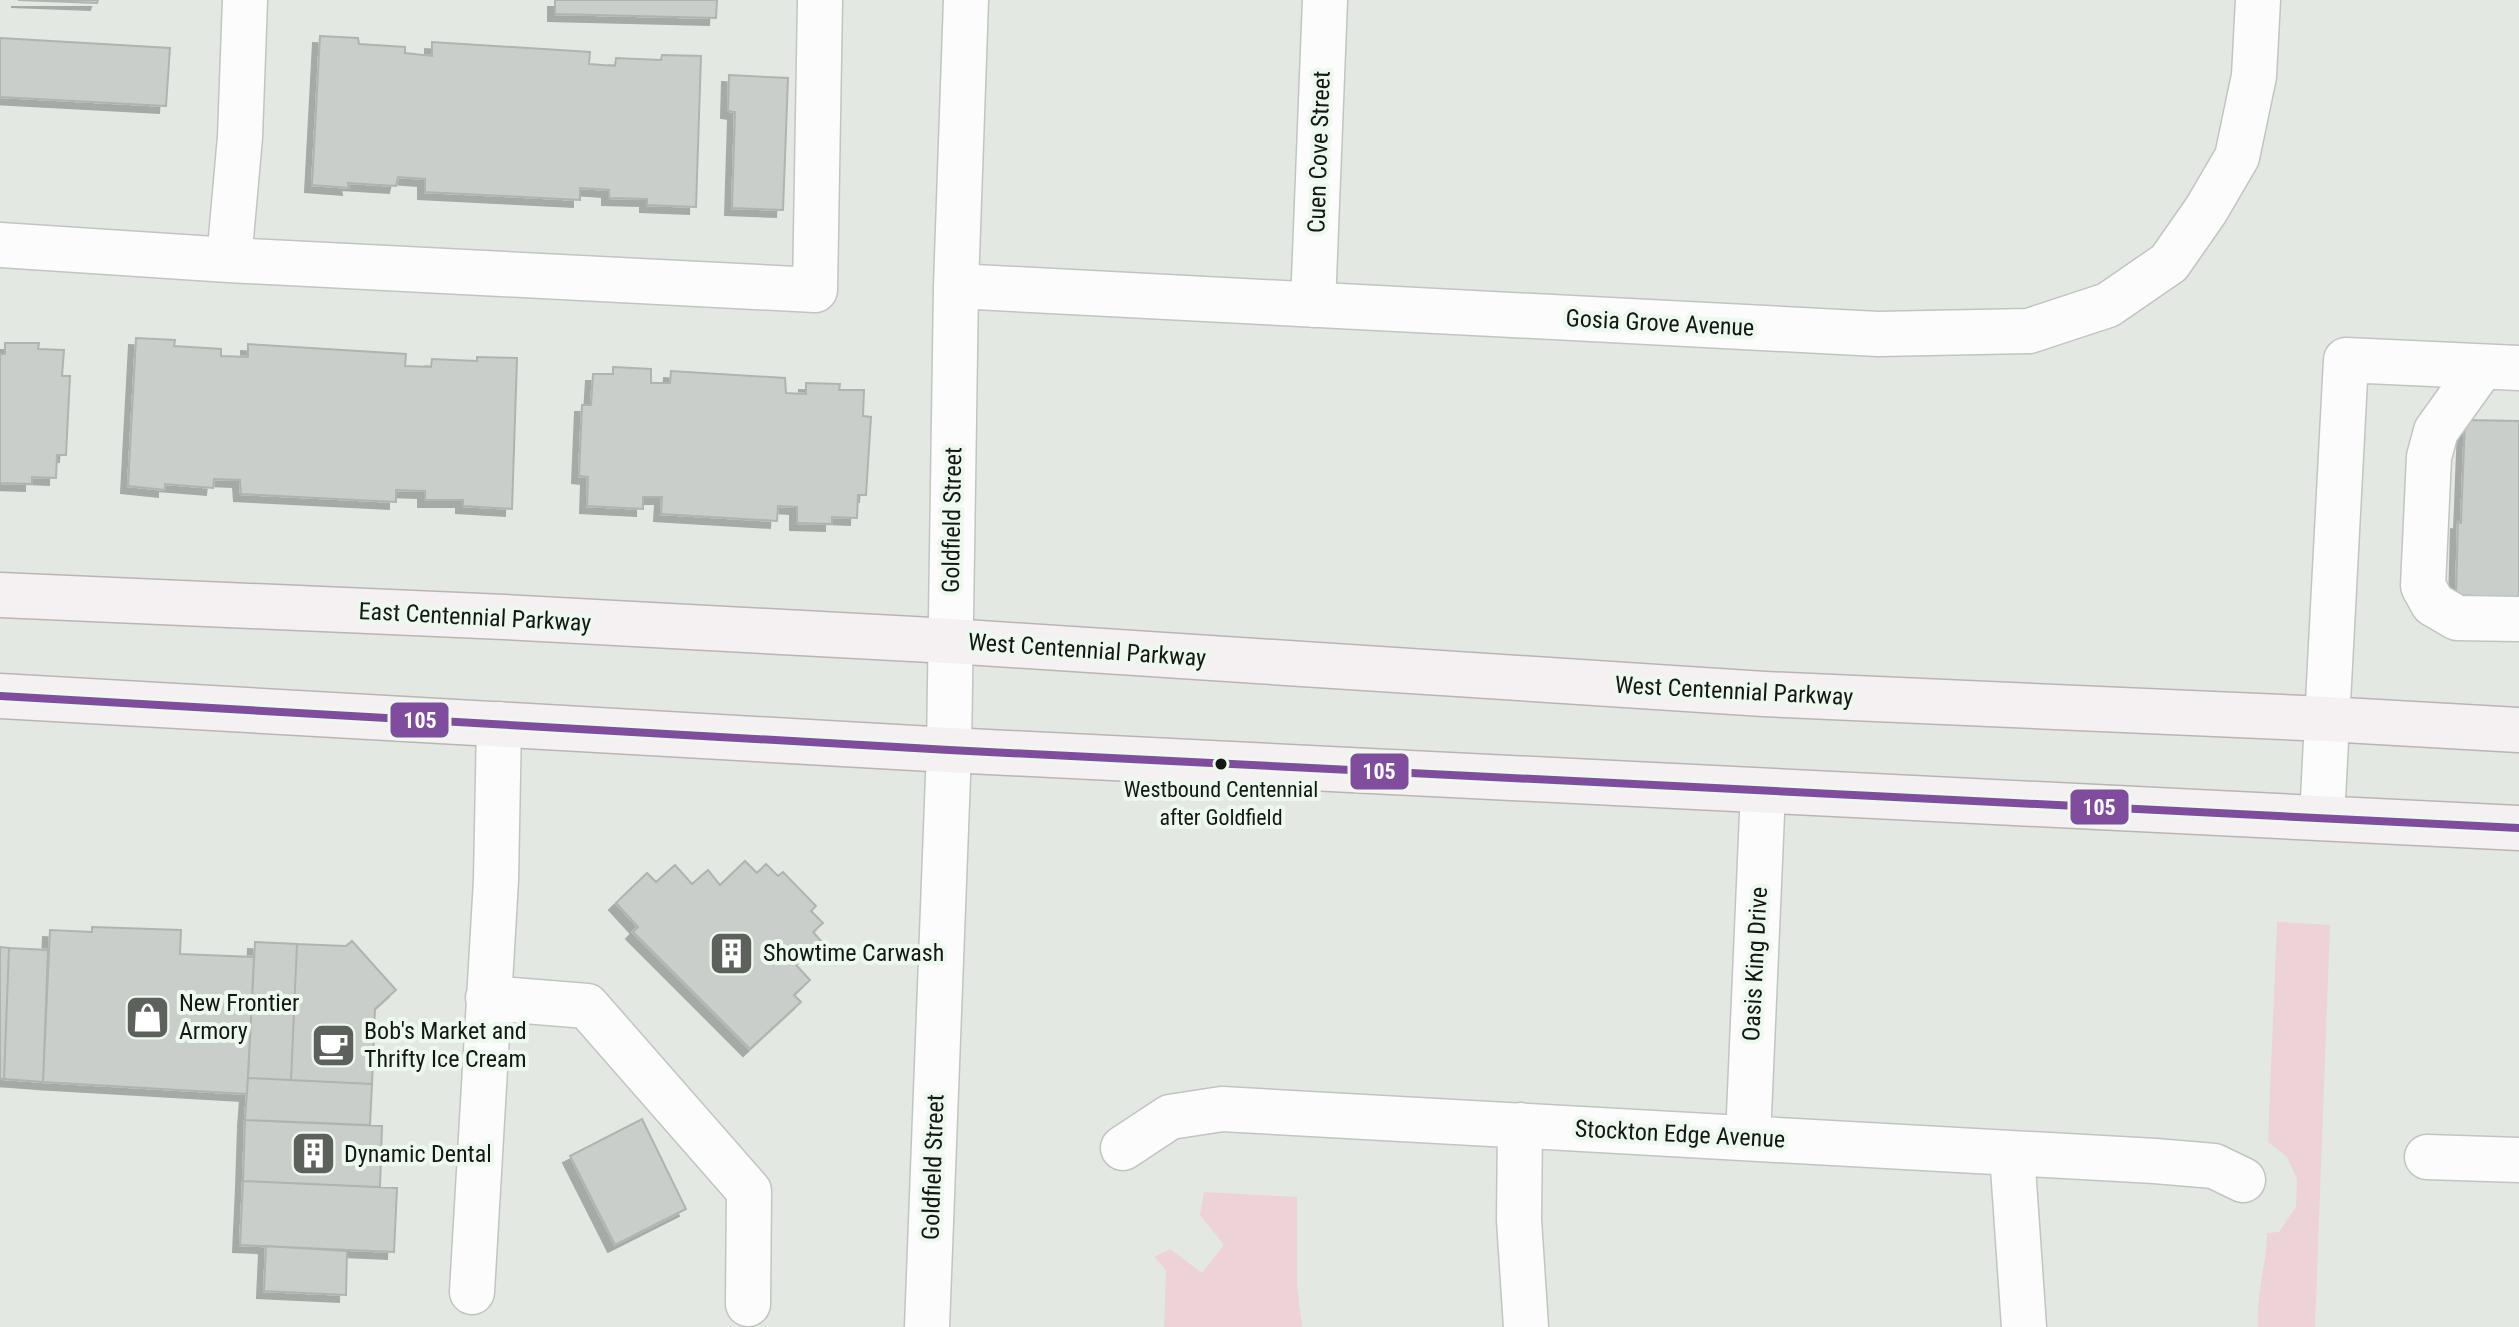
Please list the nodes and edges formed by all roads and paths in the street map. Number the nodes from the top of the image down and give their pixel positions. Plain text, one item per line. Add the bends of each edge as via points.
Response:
1 (245, 0) edge
2 (820, 0) edge
3 (966, 0) edge
4 (1325, 0) edge
5 (2258, 0) edge
6 (0, 245) edge
7 (229, 260) junction
8 (956, 286) junction
9 (1313, 305) junction
10 (2500, 368) edge
11 (0, 595) edge
12 (2519, 619) edge
13 (950, 641) junction
14 (0, 696) edge
15 (2326, 719) junction
16 (499, 724) junction
17 (2519, 730) edge
18 (949, 750) junction
19 (1763, 791) junction
20 (2322, 817) junction
21 (2519, 828) edge
22 (488, 998) junction
23 (1520, 1125) junction
24 (1748, 1138) junction
25 (1123, 1148) dead end
26 (2012, 1153) junction
27 (2427, 1157) dead end
28 (2519, 1160) edge
29 (2243, 1180) dead end
30 (472, 1292) dead end
31 (748, 1304) dead end
32 (927, 1327) edge
33 (1526, 1327) edge
34 (2024, 1327) edge

1 - 7 street
2 - 7 street via 815,290
3 - 8 street, Goldfield Street
4 - 9 street, Cuen Cove Street
5 - 9 street, Gosia Grove Avenue via 2254,76 2237,157 2206,210 2169,263 2108,305 2029,331 1878,334
6 - 7 street
8 - 9 street, Gosia Grove Avenue
8 - 13 street, Goldfield Street
10 - 12 street via 2436,431 2429,457 2423,586 2433,604 2457,618
10 - 15 street via 2346,360
11 - 13 main road, East Centennial Parkway
13 - 15 main road, West Centennial Parkway via 1764,694
13 - 18 street, Goldfield Street
14 - 16 main road
15 - 17 main road, West Centennial Parkway
15 - 20 street
16 - 18 main road
16 - 22 street
18 - 19 main road
18 - 32 street, Goldfield Street
19 - 20 main road
19 - 24 street, Oasis King Drive
20 - 21 main road
22 - 30 street
22 - 31 street via 587,1006 749,1191
23 - 24 street, Stockton Edge Avenue
23 - 25 street, Stockton Edge Avenue via 1222,1109 1170,1117
23 - 33 street
24 - 26 street, Stockton Edge Avenue
26 - 29 street, Stockton Edge Avenue via 2214,1166
26 - 34 street
27 - 28 street

